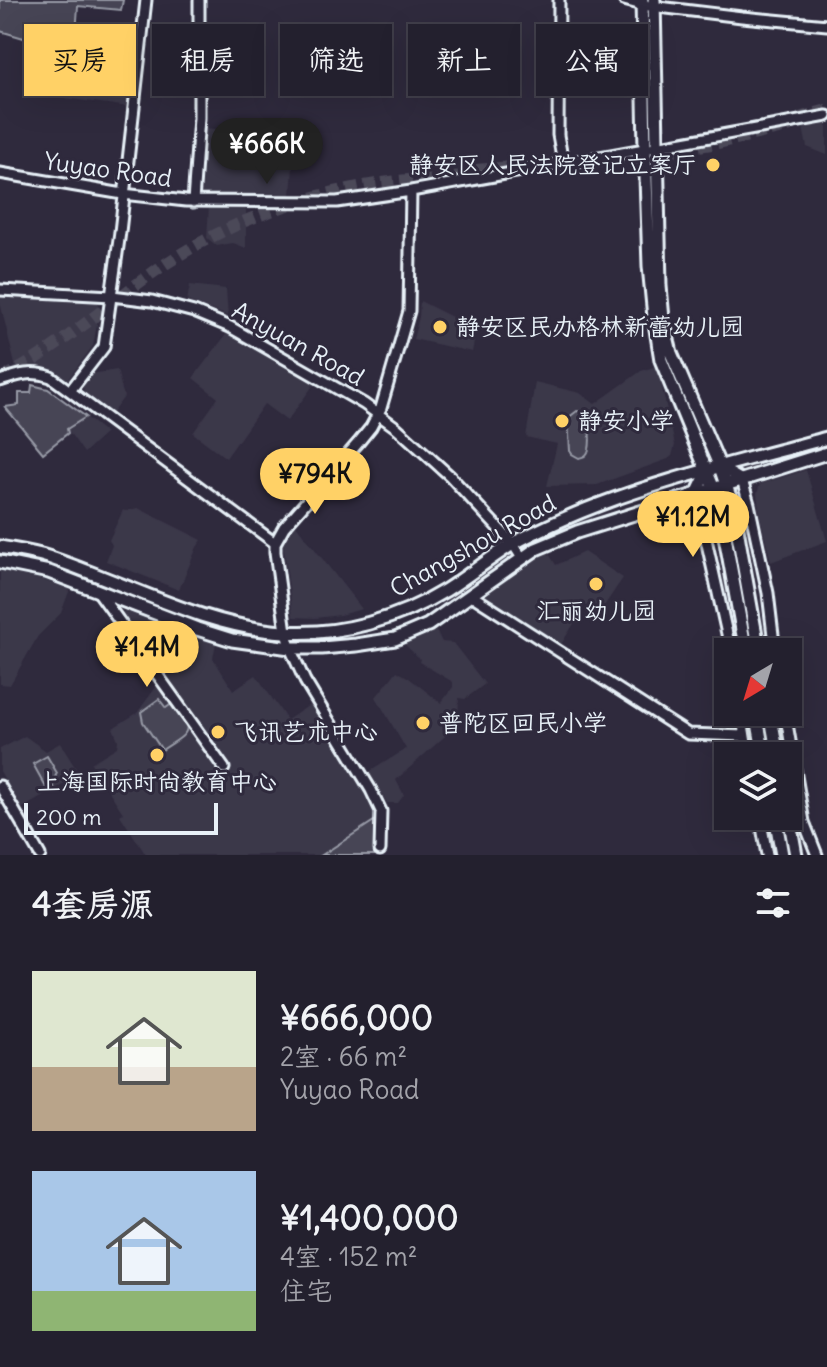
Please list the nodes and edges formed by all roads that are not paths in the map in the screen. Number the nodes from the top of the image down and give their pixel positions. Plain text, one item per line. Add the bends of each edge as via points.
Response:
1 (146, 0) edge
2 (199, 0) edge
3 (559, 0) edge
4 (624, 0) edge
5 (645, 2) edge
6 (827, 25) edge
7 (827, 116) edge
8 (658, 145) junction
9 (645, 148) junction
10 (563, 163) junction
11 (0, 173) edge
12 (411, 191) junction
13 (123, 194) junction
14 (193, 202) junction
15 (0, 290) edge
16 (112, 296) junction
17 (0, 381) edge
18 (70, 391) junction
19 (378, 413) junction
20 (827, 438) edge
21 (827, 453) edge
22 (720, 467) junction
23 (707, 471) junction
24 (742, 480) junction
25 (727, 485) junction
26 (714, 489) junction
27 (696, 494) junction
28 (275, 543) junction
29 (0, 547) edge
30 (518, 551) junction
31 (0, 562) edge
32 (97, 590) junction
33 (471, 595) junction
34 (286, 632) junction
35 (728, 638) edge
36 (743, 638) edge
37 (757, 638) edge
38 (773, 638) edge
39 (290, 648) junction
40 (743, 726) edge
41 (787, 726) edge
42 (744, 736) junction
43 (745, 742) edge
44 (224, 768) dead end
45 (0, 786) edge
46 (763, 830) edge
47 (778, 830) edge
48 (791, 830) edge
49 (380, 850) dead end
50 (40, 855) edge
51 (767, 855) edge
52 (782, 855) edge
53 (796, 855) edge
54 (817, 855) edge

1 - 13 street
2 - 14 street
3 - 10 street via 558,135
4 - 5 street
5 - 6 street
5 - 8 main road
5 - 9 main road
7 - 8 street, Yuyao Road
8 - 9 street, Yuyao Road
8 - 22 main road via 663,319 671,353
9 - 10 street, Yuyao Road
9 - 23 main road via 649,266 661,360
10 - 12 street, Yuyao Road
11 - 13 street, Yuyao Road
12 - 14 street, Yuyao Road via 337,202
12 - 19 street via 409,311
13 - 14 street, Yuyao Road
13 - 16 street
15 - 16 street, Anyuan Road
16 - 18 street via 104,347
16 - 19 street, Anyuan Road via 180,308 230,327
17 - 18 street via 40,373
18 - 28 street
19 - 28 street
19 - 30 street, Anyuan Road via 450,476
20 - 22 main road, Changshou Road
21 - 24 main road, Changshou Road
22 - 23 main road, Changshou Road
22 - 24 street
22 - 25 main road
23 - 26 main road
23 - 27 street
23 - 30 main road, Changshou Road via 568,517
24 - 25 main road, Changshou Road
24 - 38 street via 761,555
25 - 26 main road, Changshou Road
25 - 37 main road
26 - 27 main road, Changshou Road
26 - 36 main road
27 - 30 main road, Changshou Road
27 - 35 street
28 - 34 street
29 - 34 main road, Changshou Road via 44,555 201,615
30 - 33 main road, Changshou Road
30 - 34 main road, Changshou Road via 398,614 361,626
31 - 32 main road, Changshou Road
32 - 39 main road, Changshou Road via 208,633
32 - 44 street
33 - 39 main road, Changshou Road via 428,625 395,639
33 - 42 street via 688,734
34 - 39 street
39 - 49 street via 381,811
40 - 42 street
41 - 54 street via 804,822
42 - 43 street
45 - 50 street
46 - 51 street
47 - 52 main road
48 - 53 main road

